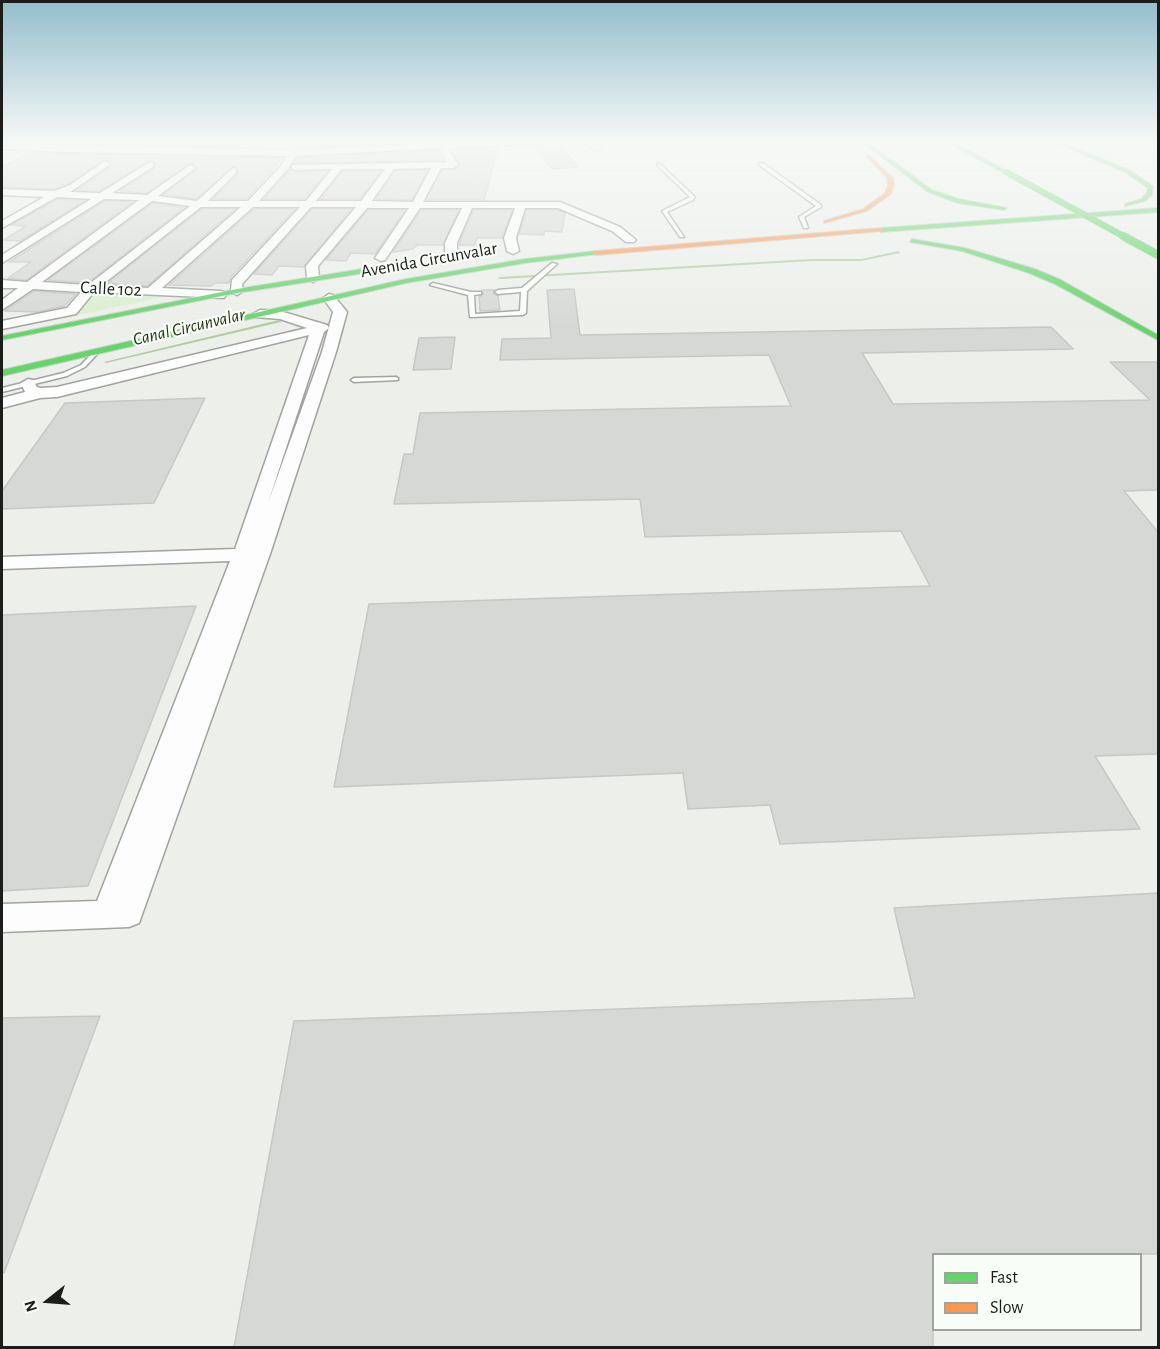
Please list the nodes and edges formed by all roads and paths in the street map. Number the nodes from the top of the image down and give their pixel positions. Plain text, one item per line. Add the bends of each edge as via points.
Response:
1 (40, 203) edge
2 (90, 203) edge
3 (145, 203) edge
4 (191, 203) edge
5 (309, 203) edge
6 (684, 203) edge
7 (815, 203) edge
8 (878, 203) edge
9 (973, 203) edge
10 (1066, 203) edge
11 (1072, 203) edge
12 (1138, 203) edge
13 (1154, 203) edge
14 (199, 204) junction
15 (251, 204) junction
16 (417, 204) junction
17 (363, 205) junction
18 (468, 205) junction
19 (307, 206) junction
20 (521, 206) junction
21 (1130, 208) junction
22 (1158, 211) edge
23 (1059, 214) junction
24 (2, 225) edge
25 (812, 227) junction
26 (842, 233) junction
27 (1014, 234) dead end
28 (682, 236) junction
29 (630, 240) junction
30 (721, 241) junction
31 (796, 244) junction
32 (778, 245) junction
33 (1158, 247) edge
34 (513, 251) junction
35 (1158, 255) edge
36 (1031, 256) dead end
37 (456, 258) joint
38 (2, 260) edge
39 (384, 262) joint
40 (554, 264) junction
41 (313, 278) junction
42 (2, 284) edge
43 (28, 285) junction
44 (433, 285) junction
45 (92, 288) junction
46 (524, 290) junction
47 (152, 291) junction
48 (237, 291) junction
49 (498, 292) dead end
50 (220, 295) junction
51 (330, 298) junction
52 (2, 306) edge
53 (260, 314) junction
54 (328, 326) junction
55 (1158, 326) edge
56 (3, 334) edge
57 (1158, 338) edge
58 (97, 351) junction
59 (2, 373) edge
60 (396, 379) dead end
61 (354, 380) dead end
62 (34, 388) junction
63 (2, 390) edge
64 (2, 403) edge
65 (251, 554) junction
66 (2, 563) edge
67 (2, 918) edge

1 - 24 street
2 - 38 street
3 - 43 street
4 - 14 street
5 - 19 street
6 - 28 lane via 664,212
7 - 25 lane via 819,206 801,217
8 - 25 highway
9 - 23 highway
10 - 35 highway, bridge
11 - 33 highway
12 - 21 highway
13 - 21 highway, Avenida Circunvalar
14 - 15 street
14 - 45 street
15 - 19 street
15 - 47 street
16 - 17 street
16 - 18 street
16 - 39 street
17 - 19 street
17 - 41 street via 312,266
18 - 20 street
18 - 37 street via 451,243
19 - 48 street via 236,283
20 - 29 street via 560,206 616,229
20 - 34 street via 510,238
21 - 22 highway
21 - 23 highway, Avenida Circunvalar
23 - 25 highway, Avenida Circunvalar
23 - 26 highway, Avenida Circunvalar
23 - 27 highway via 1024,225
25 - 28 highway, Avenida Circunvalar
26 - 30 highway, Avenida Circunvalar
26 - 31 highway
28 - 29 highway, Avenida Circunvalar
29 - 34 highway, Avenida Circunvalar
30 - 32 highway
30 - 51 highway, Avenida Circunvalar via 525,261
31 - 32 highway
31 - 57 highway via 902,240 974,252 1050,279
32 - 40 highway
34 - 37 highway, Avenida Circunvalar
36 - 55 highway
39 - 41 highway, Avenida Circunvalar
40 - 44 highway
40 - 46 lane
41 - 48 highway, Avenida Circunvalar
42 - 43 street, Calle 102
43 - 45 street, Calle 102
43 - 52 street
44 - 46 lane via 475,293 472,316 523,313
44 - 51 highway via 367,297
45 - 47 street, Calle 102
45 - 56 street via 71,311
46 - 49 lane
47 - 50 street, Calle 102
48 - 50 highway, Avenida Circunvalar
50 - 56 highway, Avenida Circunvalar
51 - 53 highway, Avenida Circunvalar
51 - 54 street via 340,312
53 - 54 street
53 - 58 highway, Avenida Circunvalar
54 - 62 street via 57,392
54 - 65 street
58 - 59 highway, Avenida Circunvalar
58 - 62 lane via 83,366
60 - 61 lane
62 - 63 lane
62 - 64 street
65 - 66 street
65 - 67 street via 117,914

